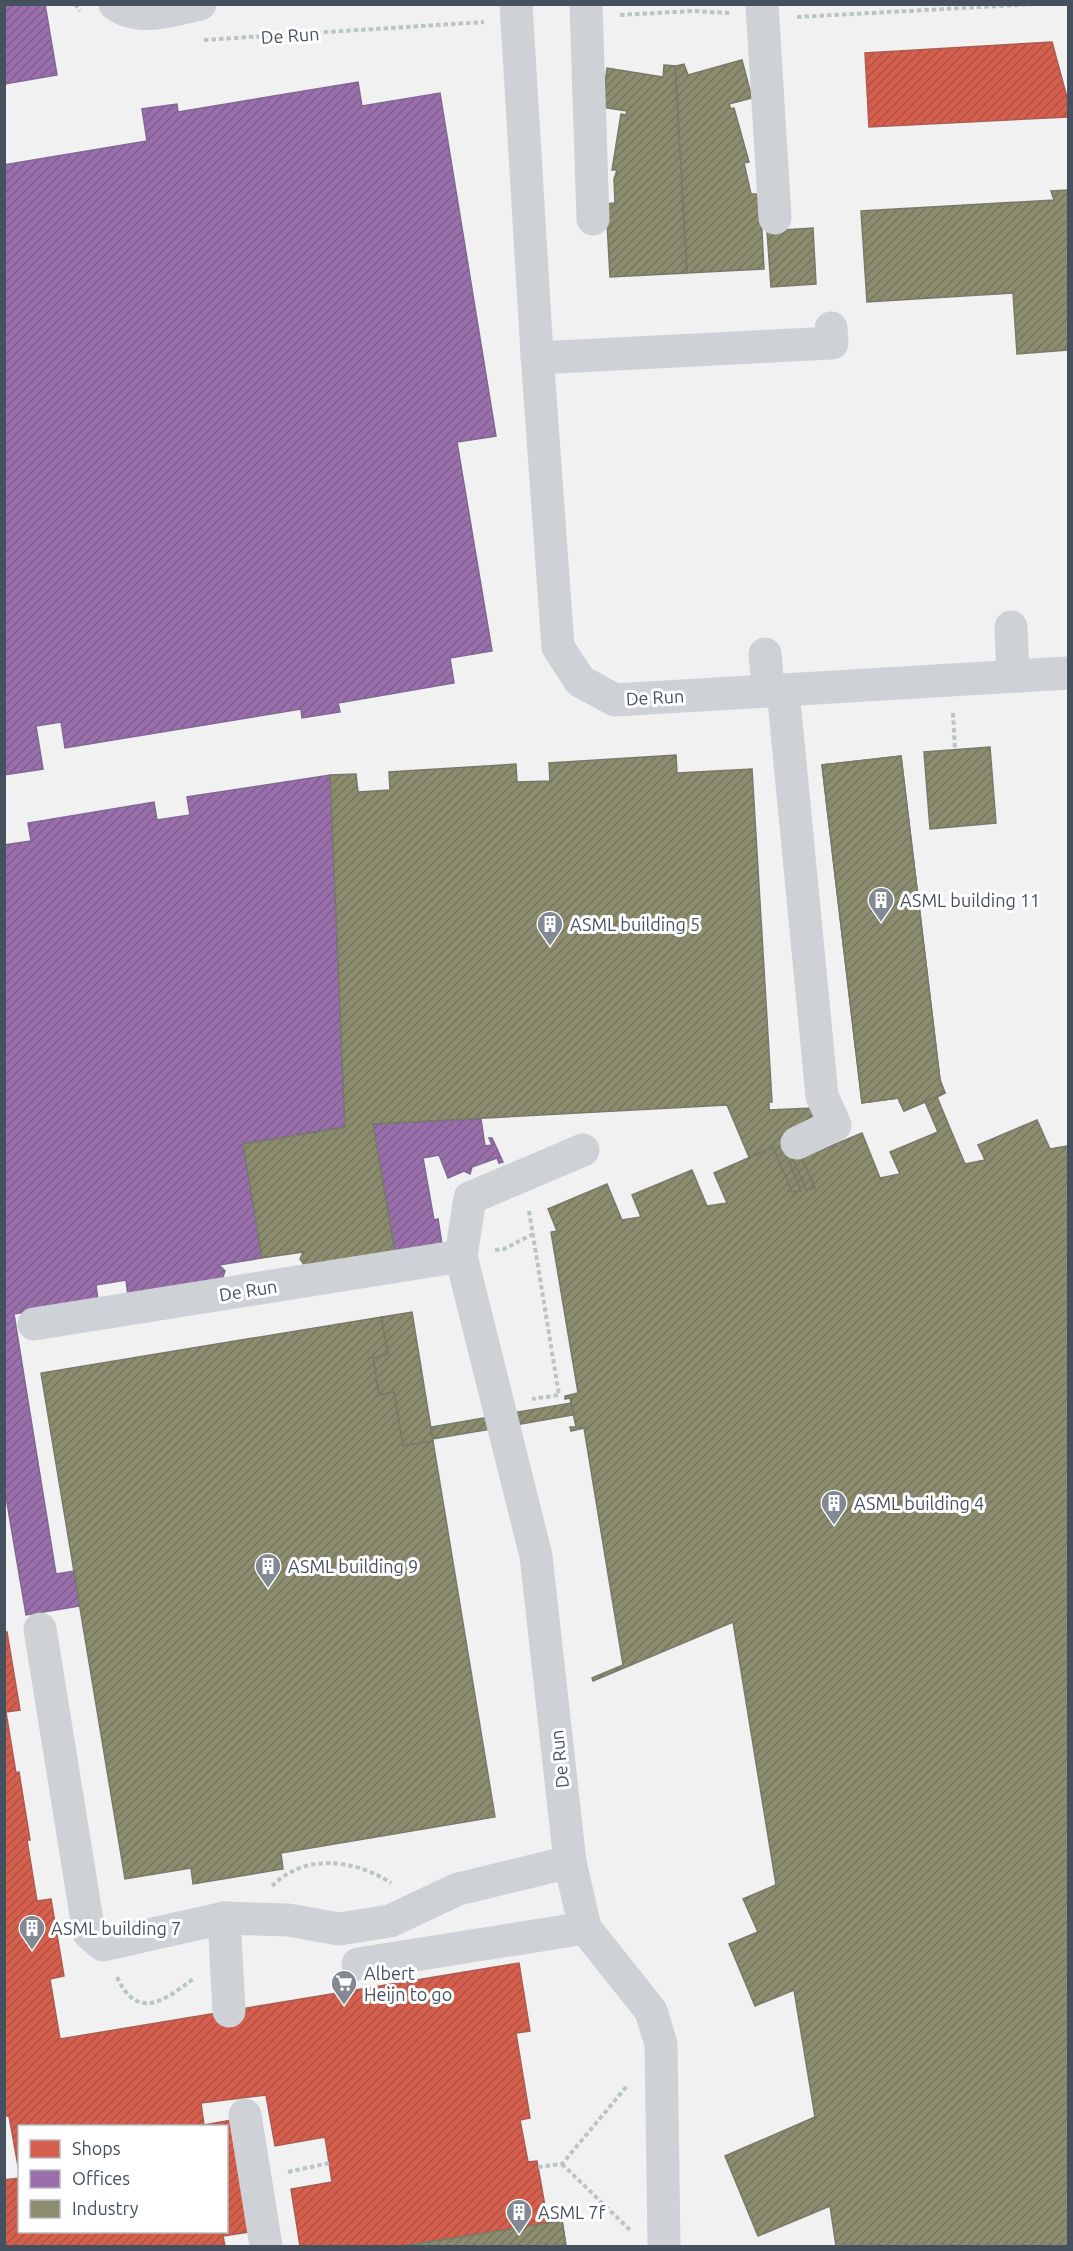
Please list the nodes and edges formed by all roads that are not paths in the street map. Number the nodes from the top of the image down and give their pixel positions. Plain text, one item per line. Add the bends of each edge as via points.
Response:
1 (115, 4) edge
2 (200, 4) edge
3 (762, 10) edge
4 (586, 11) edge
5 (516, 12) edge
6 (775, 218) dead end
7 (593, 219) dead end
8 (831, 328) dead end
9 (537, 356) junction
10 (1011, 627) dead end
11 (765, 654) dead end
12 (1068, 673) edge
13 (1013, 676) junction
14 (775, 690) junction
15 (797, 1143) dead end
16 (583, 1150) dead end
17 (461, 1256) junction
18 (34, 1324) dead end
19 (40, 1629) dead end
20 (570, 1862) junction
21 (224, 1918) junction
22 (585, 1928) junction
23 (358, 1964) dead end
24 (229, 2011) dead end
25 (245, 2115) dead end
26 (651, 2242) edge
27 (266, 2247) edge

1 - 2 street via 138,13 160,13
3 - 6 street
4 - 7 street
5 - 9 street, De Run
8 - 9 street via 832,344
9 - 14 street, De Run via 558,647 580,681 615,700
10 - 13 street
11 - 14 street
12 - 13 street, De Run
13 - 14 street, De Run
14 - 15 street via 822,1096 835,1125
16 - 17 street, De Run via 470,1198
17 - 18 street, De Run
17 - 20 street, De Run via 536,1556
19 - 21 street via 89,1933 103,1945
20 - 21 street via 458,1889 390,1921 339,1929 288,1920
20 - 22 street, De Run
21 - 24 street
22 - 23 street
22 - 26 street, De Run via 651,2011 662,2044
25 - 27 street

